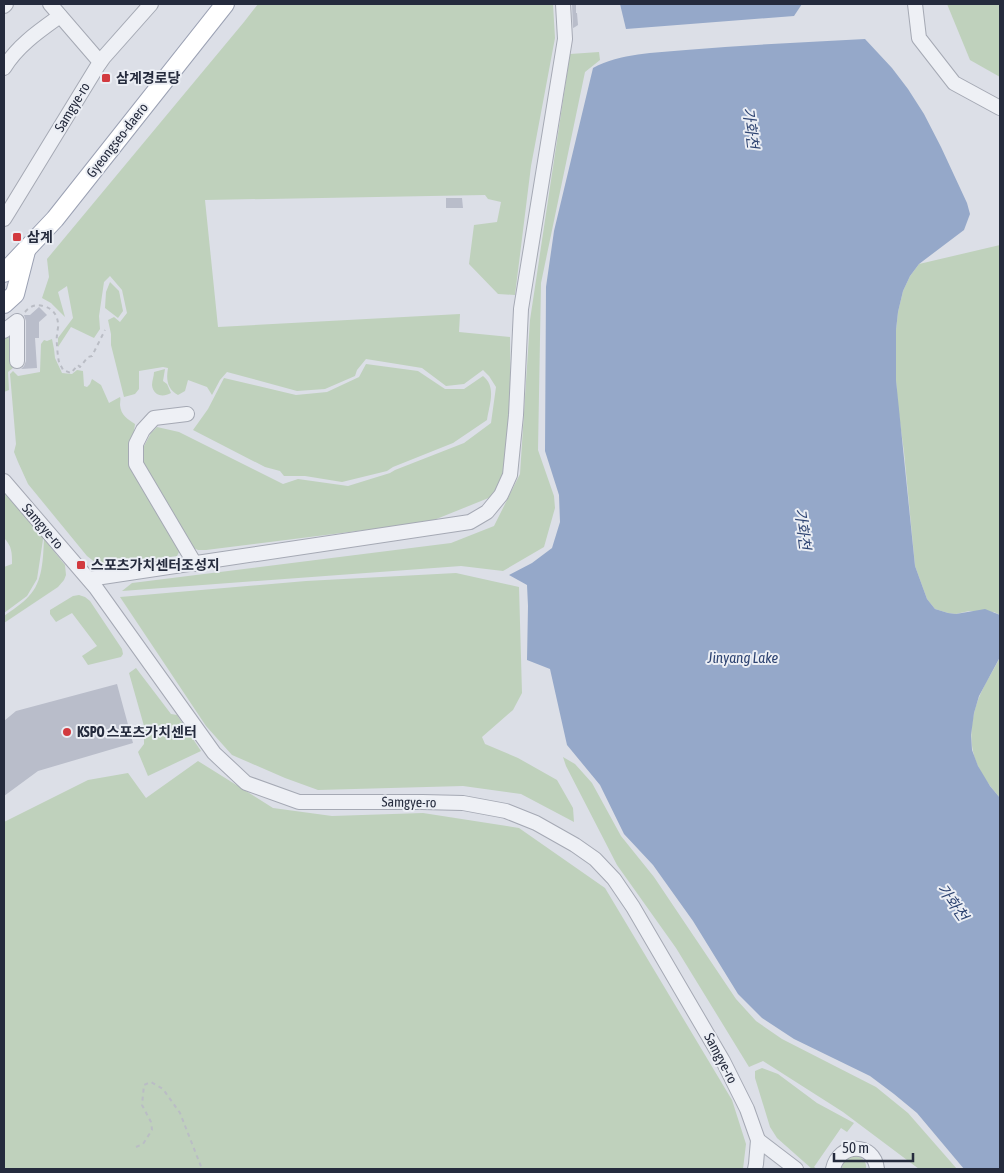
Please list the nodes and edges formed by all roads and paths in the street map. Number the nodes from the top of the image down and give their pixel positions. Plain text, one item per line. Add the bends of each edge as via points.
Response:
1 (50, 4) edge
2 (151, 4) edge
3 (226, 4) edge
4 (563, 4) edge
5 (915, 4) edge
6 (60, 16) junction
7 (100, 62) junction
8 (4, 68) edge
9 (1000, 108) edge
10 (4, 219) edge
11 (26, 250) junction
12 (4, 273) edge
13 (4, 304) edge
14 (17, 321) junction
15 (105, 330) dead end
16 (4, 331) edge
17 (17, 361) dead end
18 (187, 414) dead end
19 (4, 481) edge
20 (195, 564) junction
21 (89, 580) junction
22 (758, 1140) junction
23 (136, 1147) dead end
24 (202, 1169) edge
25 (755, 1169) edge
26 (796, 1169) edge
27 (833, 1169) edge
28 (877, 1169) edge

1 - 6 street
2 - 7 street, Samgye-ro
3 - 11 main road, Gyeongseo-daero via 55,220
4 - 20 street via 565,39 522,309 510,475 501,495 487,512 470,522
5 - 9 street via 919,38 954,82
6 - 7 street
6 - 8 street via 32,37
7 - 10 street, Samgye-ro
11 - 12 main road, Gyeongseo-daero
11 - 13 main road via 14,294
14 - 15 path via 35,305 51,308 59,323 56,336 58,361 63,370 71,373 92,356
14 - 16 street
14 - 17 street
18 - 20 street via 154,418 136,444 136,464
19 - 21 street, Samgye-ro
20 - 21 street
21 - 22 street, Samgye-ro via 214,752 246,783 299,802 463,803 506,811 536,823 596,859 633,907 723,1061
22 - 25 street, Samgye-ro
22 - 26 street
23 - 24 path via 143,1144 152,1130 142,1105 144,1085 151,1082 163,1089 180,1113
27 - 28 street via 838,1156 857,1149 874,1159

